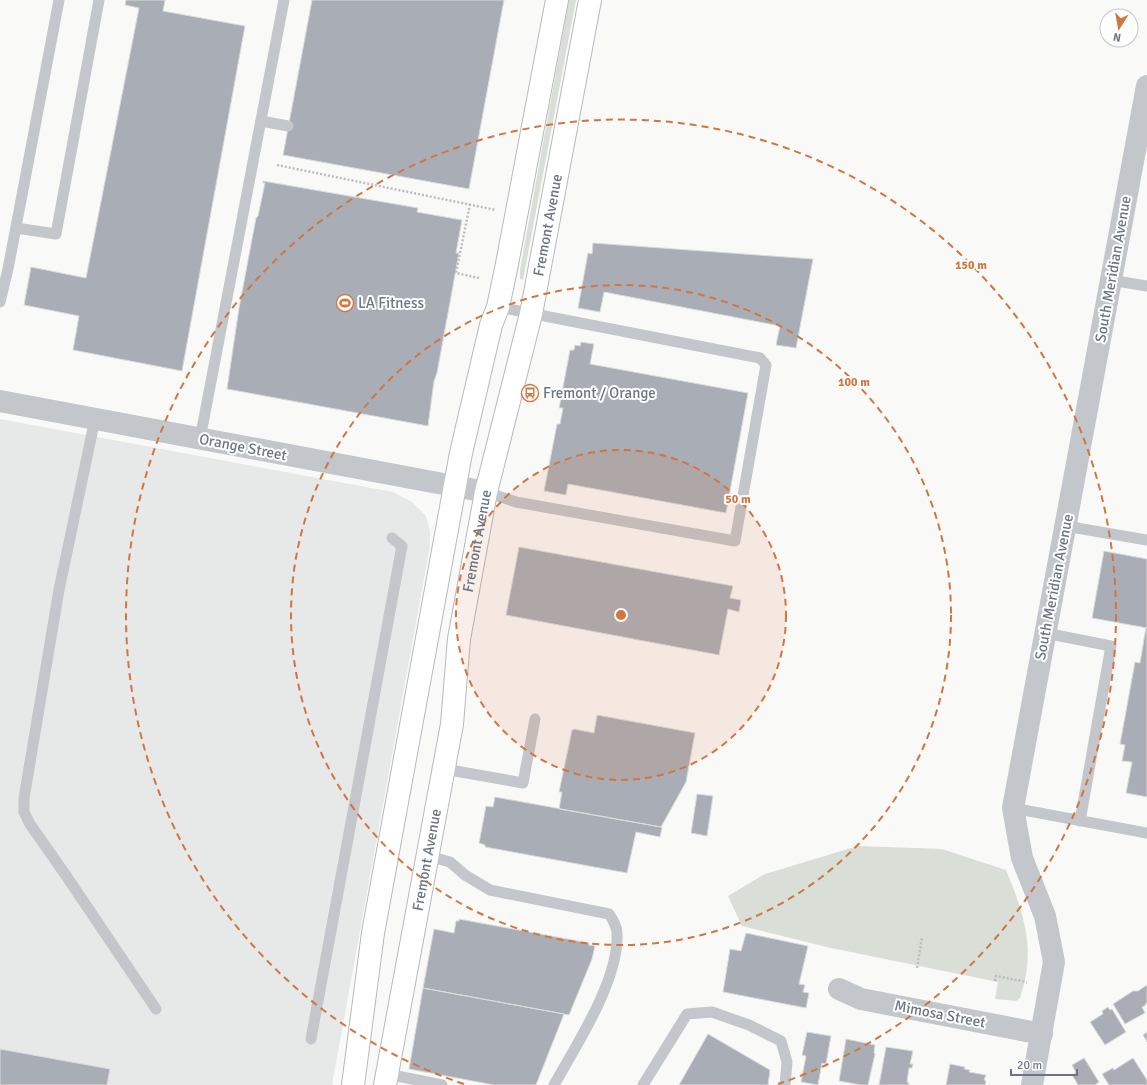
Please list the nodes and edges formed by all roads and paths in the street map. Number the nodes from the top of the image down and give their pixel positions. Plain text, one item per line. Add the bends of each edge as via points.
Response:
1 (59, 0) edge
2 (100, 0) edge
3 (284, 0) edge
4 (557, 0) edge
5 (590, 0) edge
6 (1147, 86) edge
7 (261, 121) junction
8 (288, 126) dead end
9 (277, 165) dead end
10 (470, 204) junction
11 (500, 210) dead end
12 (16, 228) junction
13 (4, 268) edge
14 (479, 278) dead end
15 (1111, 280) junction
16 (1147, 286) edge
17 (0, 302) edge
18 (498, 306) junction
19 (531, 314) junction
20 (0, 401) edge
21 (95, 419) junction
22 (200, 439) junction
23 (455, 486) junction
24 (486, 492) junction
25 (1065, 526) junction
26 (392, 538) dead end
27 (1147, 540) edge
28 (1045, 634) junction
29 (534, 719) dead end
30 (444, 768) junction
31 (1013, 808) junction
32 (1080, 821) junction
33 (1147, 833) edge
34 (428, 856) junction
35 (922, 938) dead end
36 (917, 968) dead end
37 (995, 981) dead end
38 (1028, 982) dead end
39 (839, 989) dead end
40 (156, 1009) dead end
41 (1042, 1034) junction
42 (311, 1039) dead end
43 (386, 1080) edge
44 (353, 1085) edge
45 (442, 1085) edge
46 (554, 1085) edge
47 (643, 1085) edge
48 (785, 1085) edge
49 (1032, 1085) edge

1 - 12 lane
2 - 12 lane via 56,234
3 - 7 lane
4 - 18 main road, Fremont Avenue
5 - 19 main road, Fremont Avenue
6 - 15 street, South Meridian Avenue via 1136,164
7 - 8 lane
7 - 22 lane
9 - 10 path
10 - 11 path
10 - 14 path via 456,274
12 - 13 lane
13 - 17 lane
15 - 16 lane
15 - 25 street, South Meridian Avenue
18 - 19 lane
18 - 23 main road, Fremont Avenue via 491,325
19 - 24 main road, Fremont Avenue
19 - 24 lane via 760,358 766,365 735,542 520,503
20 - 21 street, Orange Street
21 - 22 street, Orange Street
21 - 40 lane via 49,644 24,798 24,812
22 - 23 street, Orange Street
23 - 24 street, Orange Street
23 - 44 main road, Fremont Avenue via 373,933
24 - 30 main road, Fremont Avenue via 459,639 452,724
25 - 27 lane
25 - 28 street, South Meridian Avenue
26 - 42 lane via 402,546
28 - 31 street, South Meridian Avenue
28 - 32 lane via 1111,646
29 - 30 lane via 523,783
30 - 34 main road, Fremont Avenue
31 - 32 lane
31 - 41 street, South Meridian Avenue via 1022,858 1045,916 1054,962
32 - 33 lane
34 - 43 main road, Fremont Avenue
34 - 46 lane via 450,862 465,875 490,890 609,914 613,920 617,932 616,950 608,983
35 - 36 path
37 - 38 path via 996,976
39 - 41 street, Mimosa Street via 861,999
41 - 49 street, South Meridian Avenue
43 - 45 lane
47 - 48 lane via 687,1014 712,1012 749,1025 780,1041 787,1062

